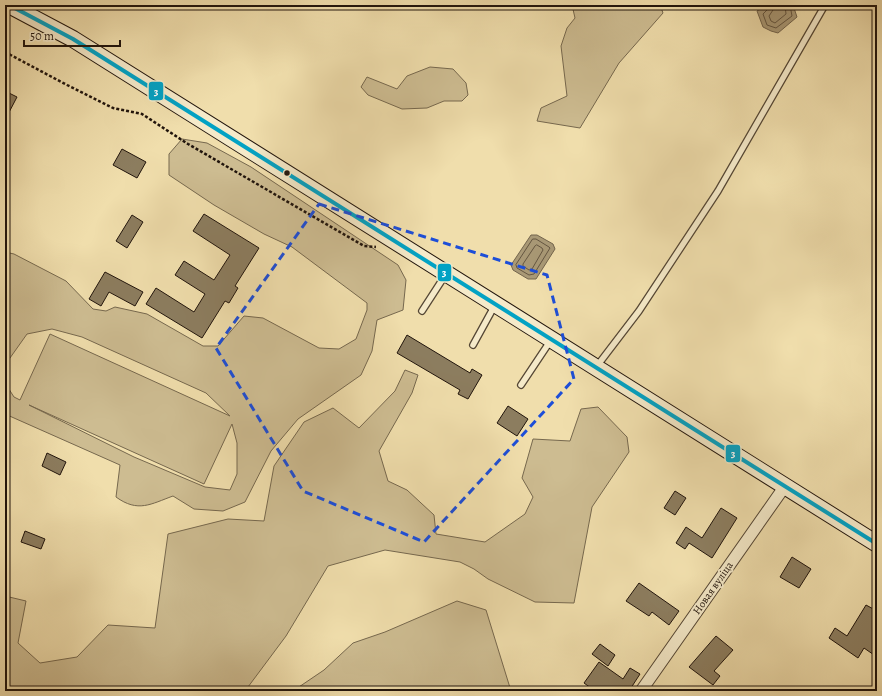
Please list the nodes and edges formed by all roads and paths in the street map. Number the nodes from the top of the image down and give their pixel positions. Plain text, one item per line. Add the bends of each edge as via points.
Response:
1 (9, 5) edge
2 (825, 5) edge
3 (5, 52) edge
4 (382, 247) dead end
5 (446, 274) junction
6 (495, 305) junction
7 (422, 311) dead end
8 (552, 340) junction
9 (473, 345) dead end
10 (596, 368) junction
11 (521, 385) dead end
12 (784, 486) junction
13 (877, 544) edge
14 (641, 691) edge

1 - 5 main road via 72,39
2 - 10 lane via 718,191 639,311
3 - 4 path via 114,108 142,114 188,144 364,246
5 - 6 main road
5 - 7 lane
6 - 8 main road
6 - 9 lane
8 - 10 main road
8 - 11 lane
10 - 12 main road
12 - 13 main road
12 - 14 street, Новая вуліца

